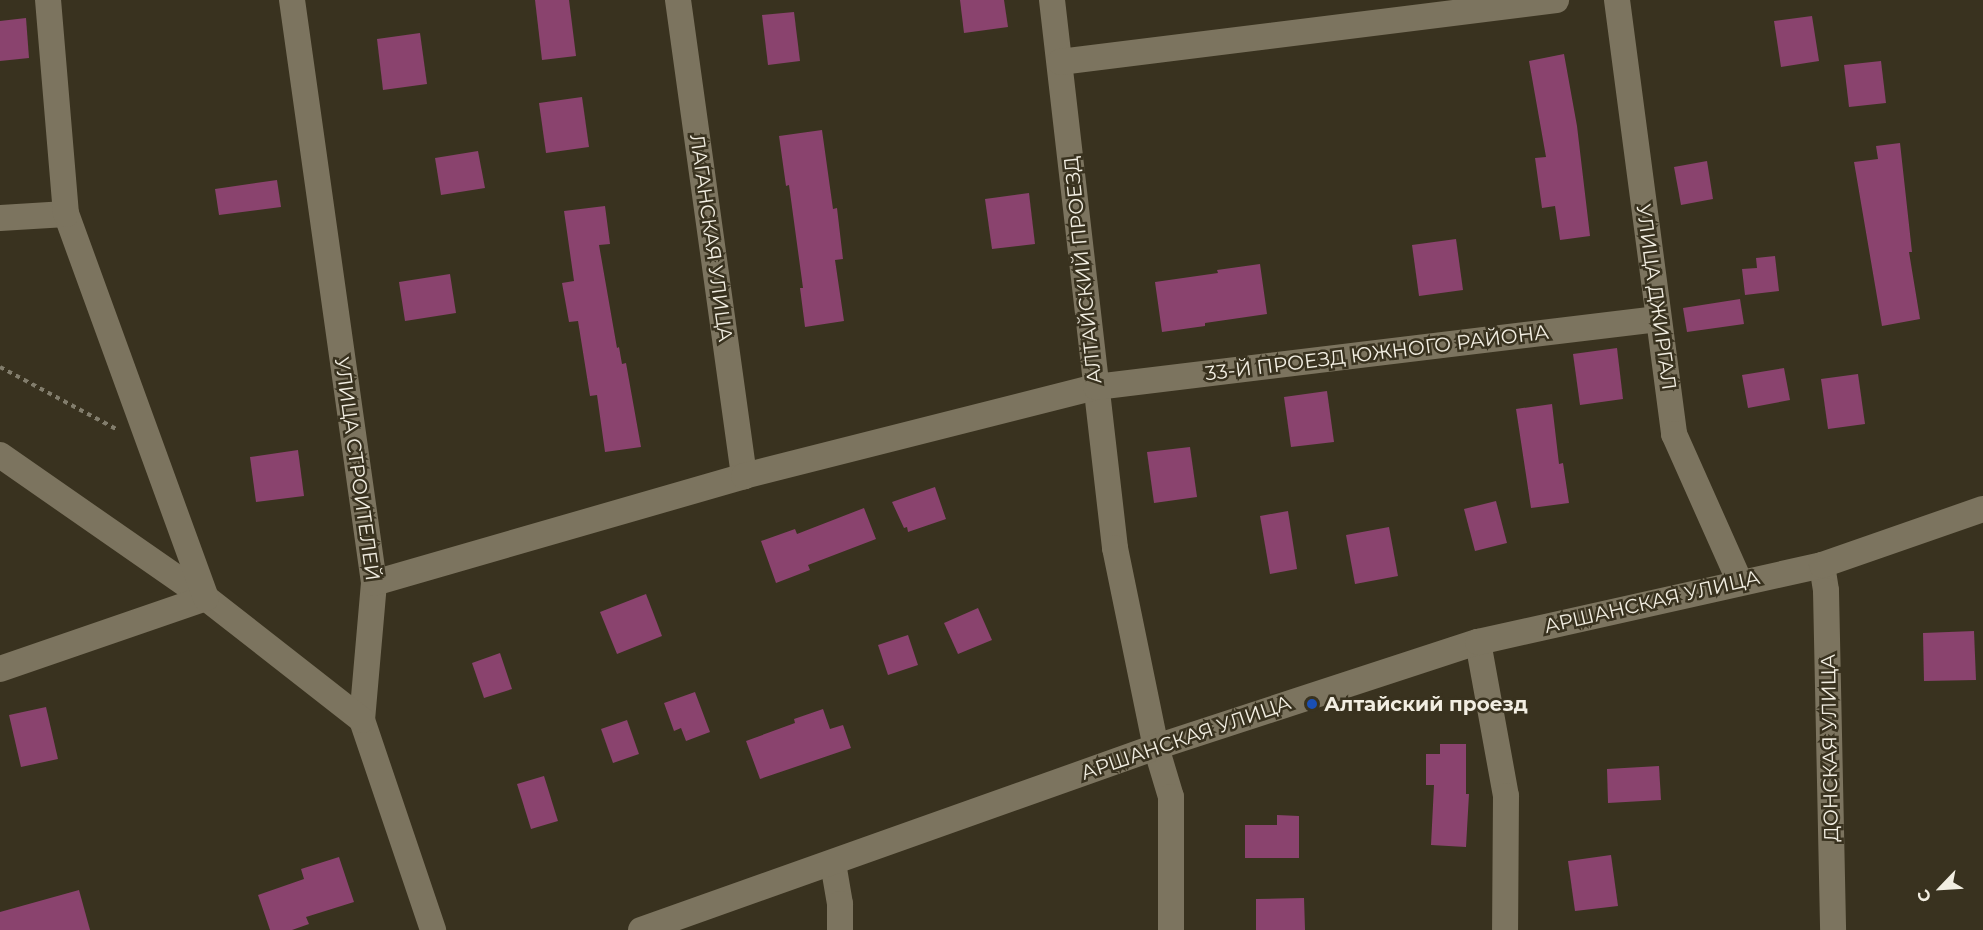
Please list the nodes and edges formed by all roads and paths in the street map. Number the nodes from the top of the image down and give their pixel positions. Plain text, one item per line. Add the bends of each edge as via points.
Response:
1 (48, 0) edge
2 (292, 0) edge
3 (678, 0) edge
4 (1052, 0) edge
5 (1556, 0) edge
6 (1617, 0) edge
7 (1060, 62) junction
8 (66, 214) junction
9 (0, 218) edge
10 (1658, 319) junction
11 (0, 367) edge
12 (1096, 387) junction
13 (151, 447) junction
14 (0, 455) edge
15 (744, 476) junction
16 (1983, 509) edge
17 (1822, 566) junction
18 (1740, 582) junction
19 (374, 584) junction
20 (206, 598) junction
21 (1478, 642) junction
22 (0, 669) edge
23 (362, 720) junction
24 (1156, 747) junction
25 (833, 863) junction
26 (433, 930) edge
27 (641, 930) edge
28 (840, 930) edge
29 (1172, 930) edge
30 (1505, 930) edge
31 (1833, 930) edge

1 - 8 street
2 - 19 street, УЛИЦА СТРОИТЕЛЕЙ
3 - 15 street, ЛАГАНСКАЯ УЛИЦА
4 - 7 street, АЛТАЙСКИЙ ПРОЕЗД
5 - 7 street
6 - 10 street, УЛИЦА ДЖИРГАЛ
7 - 12 street, АЛТАЙСКИЙ ПРОЕЗД
8 - 9 street
8 - 13 street
10 - 12 street, 33-Й ПРОЕЗД ЮЖНОГО РАЙОНА
10 - 18 street, УЛИЦА ДЖИРГАЛ via 1674,434
11 - 13 path
12 - 15 street
12 - 24 street, АЛТАЙСКИЙ ПРОЕЗД via 1115,549
13 - 20 street
14 - 20 street
15 - 19 street
16 - 17 street, АРШАНСКАЯ УЛИЦА
17 - 18 street, АРШАНСКАЯ УЛИЦА
17 - 31 street, ДОНСКАЯ УЛИЦА
18 - 21 street, АРШАНСКАЯ УЛИЦА
19 - 23 street, УЛИЦА СТРОИТЕЛЕЙ
20 - 22 street
20 - 23 street
21 - 24 street, АРШАНСКАЯ УЛИЦА
21 - 30 street via 1506,796
23 - 26 street, УЛИЦА СТРОИТЕЛЕЙ
24 - 25 street, АРШАНСКАЯ УЛИЦА
24 - 29 street, АЛТАЙСКИЙ ПРОЕЗД via 1171,797
25 - 27 street, АРШАНСКАЯ УЛИЦА
25 - 28 street

